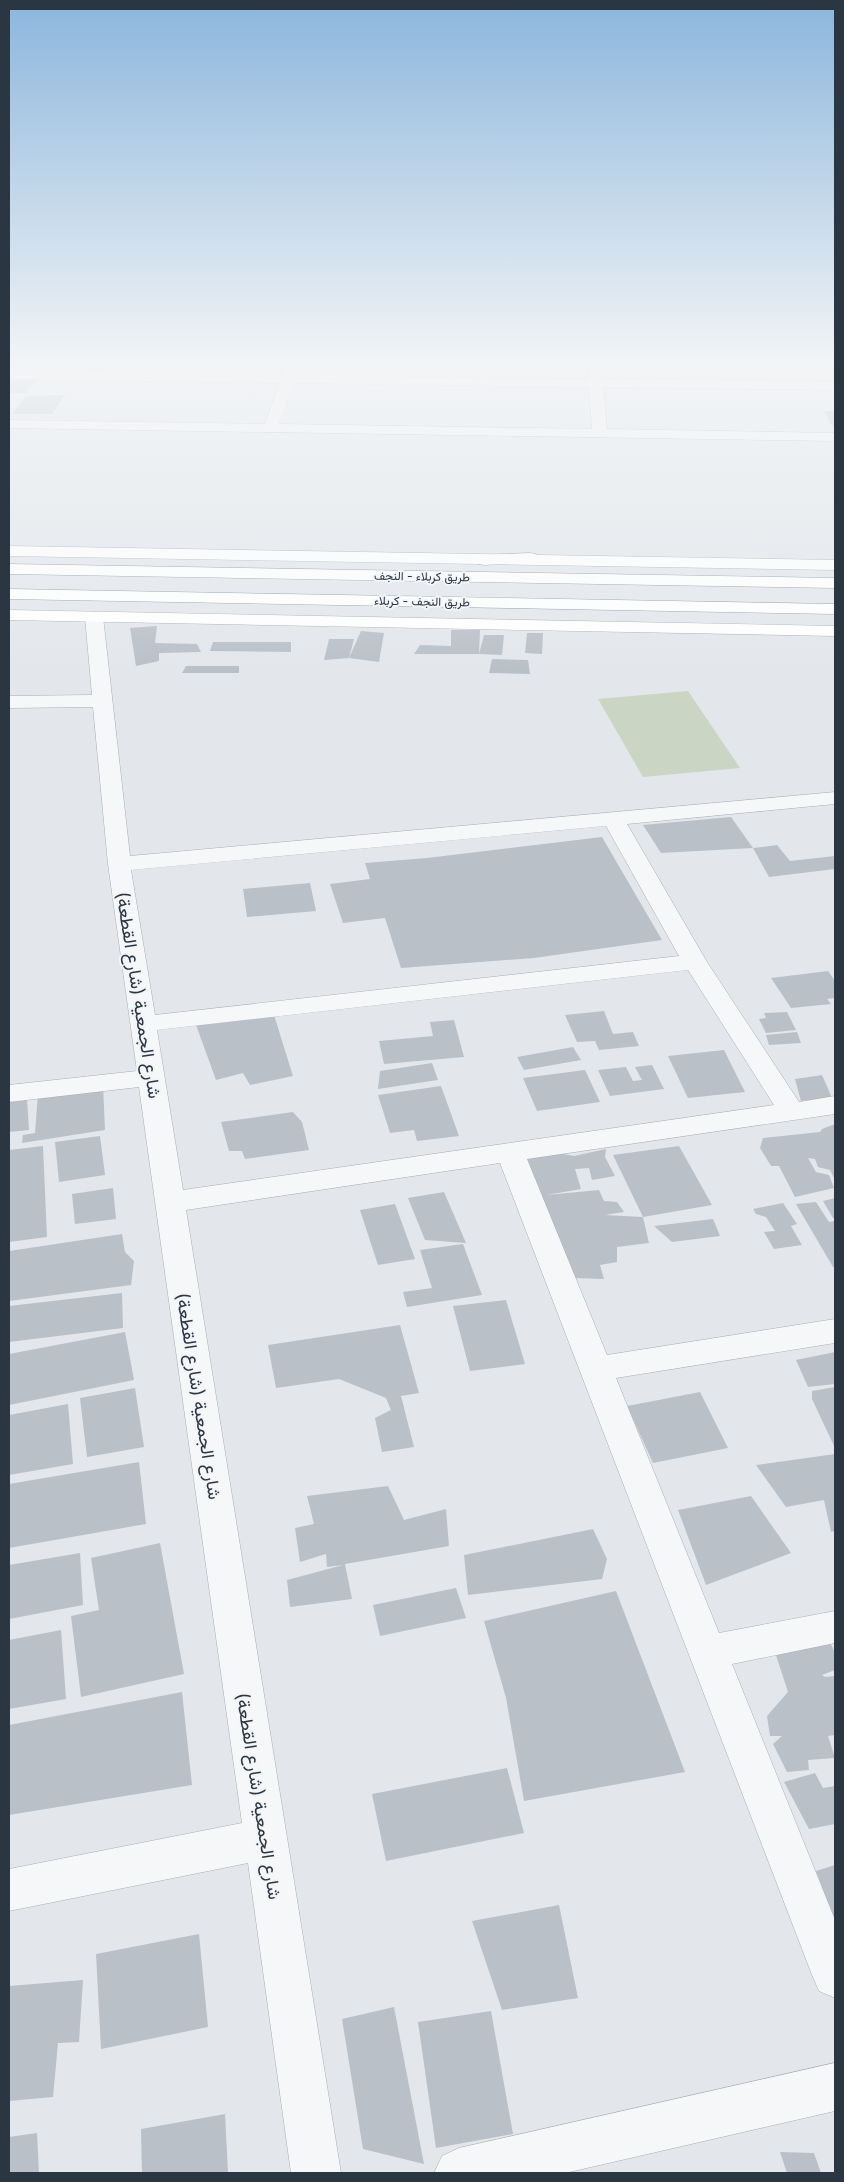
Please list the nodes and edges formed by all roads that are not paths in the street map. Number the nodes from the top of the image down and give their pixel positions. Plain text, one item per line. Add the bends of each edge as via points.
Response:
1 (9, 551) edge
2 (530, 558) junction
3 (835, 565) edge
4 (9, 569) edge
5 (151, 572) junction
6 (835, 583) edge
7 (9, 594) edge
8 (835, 609) edge
9 (9, 615) edge
10 (94, 617) junction
11 (835, 631) edge
12 (101, 701) junction
13 (9, 702) edge
14 (831, 805) edge
15 (613, 819) junction
16 (119, 864) junction
17 (696, 962) junction
18 (143, 1024) junction
19 (152, 1077) junction
20 (9, 1094) edge
21 (835, 1105) edge
22 (792, 1112) junction
23 (511, 1154) junction
24 (170, 1202) junction
25 (835, 1330) edge
26 (596, 1369) junction
27 (835, 1627) edge
28 (708, 1652) junction
29 (266, 1839) junction
30 (9, 1890) edge
31 (835, 1975) edge
32 (835, 2087) edge
33 (316, 2173) edge
34 (460, 2173) edge

1 - 2 main road
2 - 3 main road
2 - 5 main road
4 - 5 main road, طريق کربلاء - النجف
5 - 6 main road, طريق کربلاء - النجف
7 - 8 main road, طريق النجف - کربلاء
9 - 10 main road
10 - 11 main road
10 - 12 street, شارع الجمعية (شارع القطعة)
12 - 13 street
12 - 16 street, شارع الجمعية (شارع القطعة)
14 - 15 street
15 - 16 street
15 - 17 street
16 - 18 street, شارع الجمعية (شارع القطعة)
17 - 18 street
17 - 22 street
18 - 19 street, شارع الجمعية (شارع القطعة)
19 - 20 street
19 - 24 street, شارع الجمعية (شارع القطعة)
21 - 22 street
22 - 23 street
23 - 24 street
23 - 26 street
24 - 29 street, شارع الجمعية (شارع القطعة)
25 - 26 street
26 - 28 street
27 - 28 street
28 - 31 street
29 - 30 street
29 - 33 street, شارع الجمعية (شارع القطعة)
32 - 34 street

